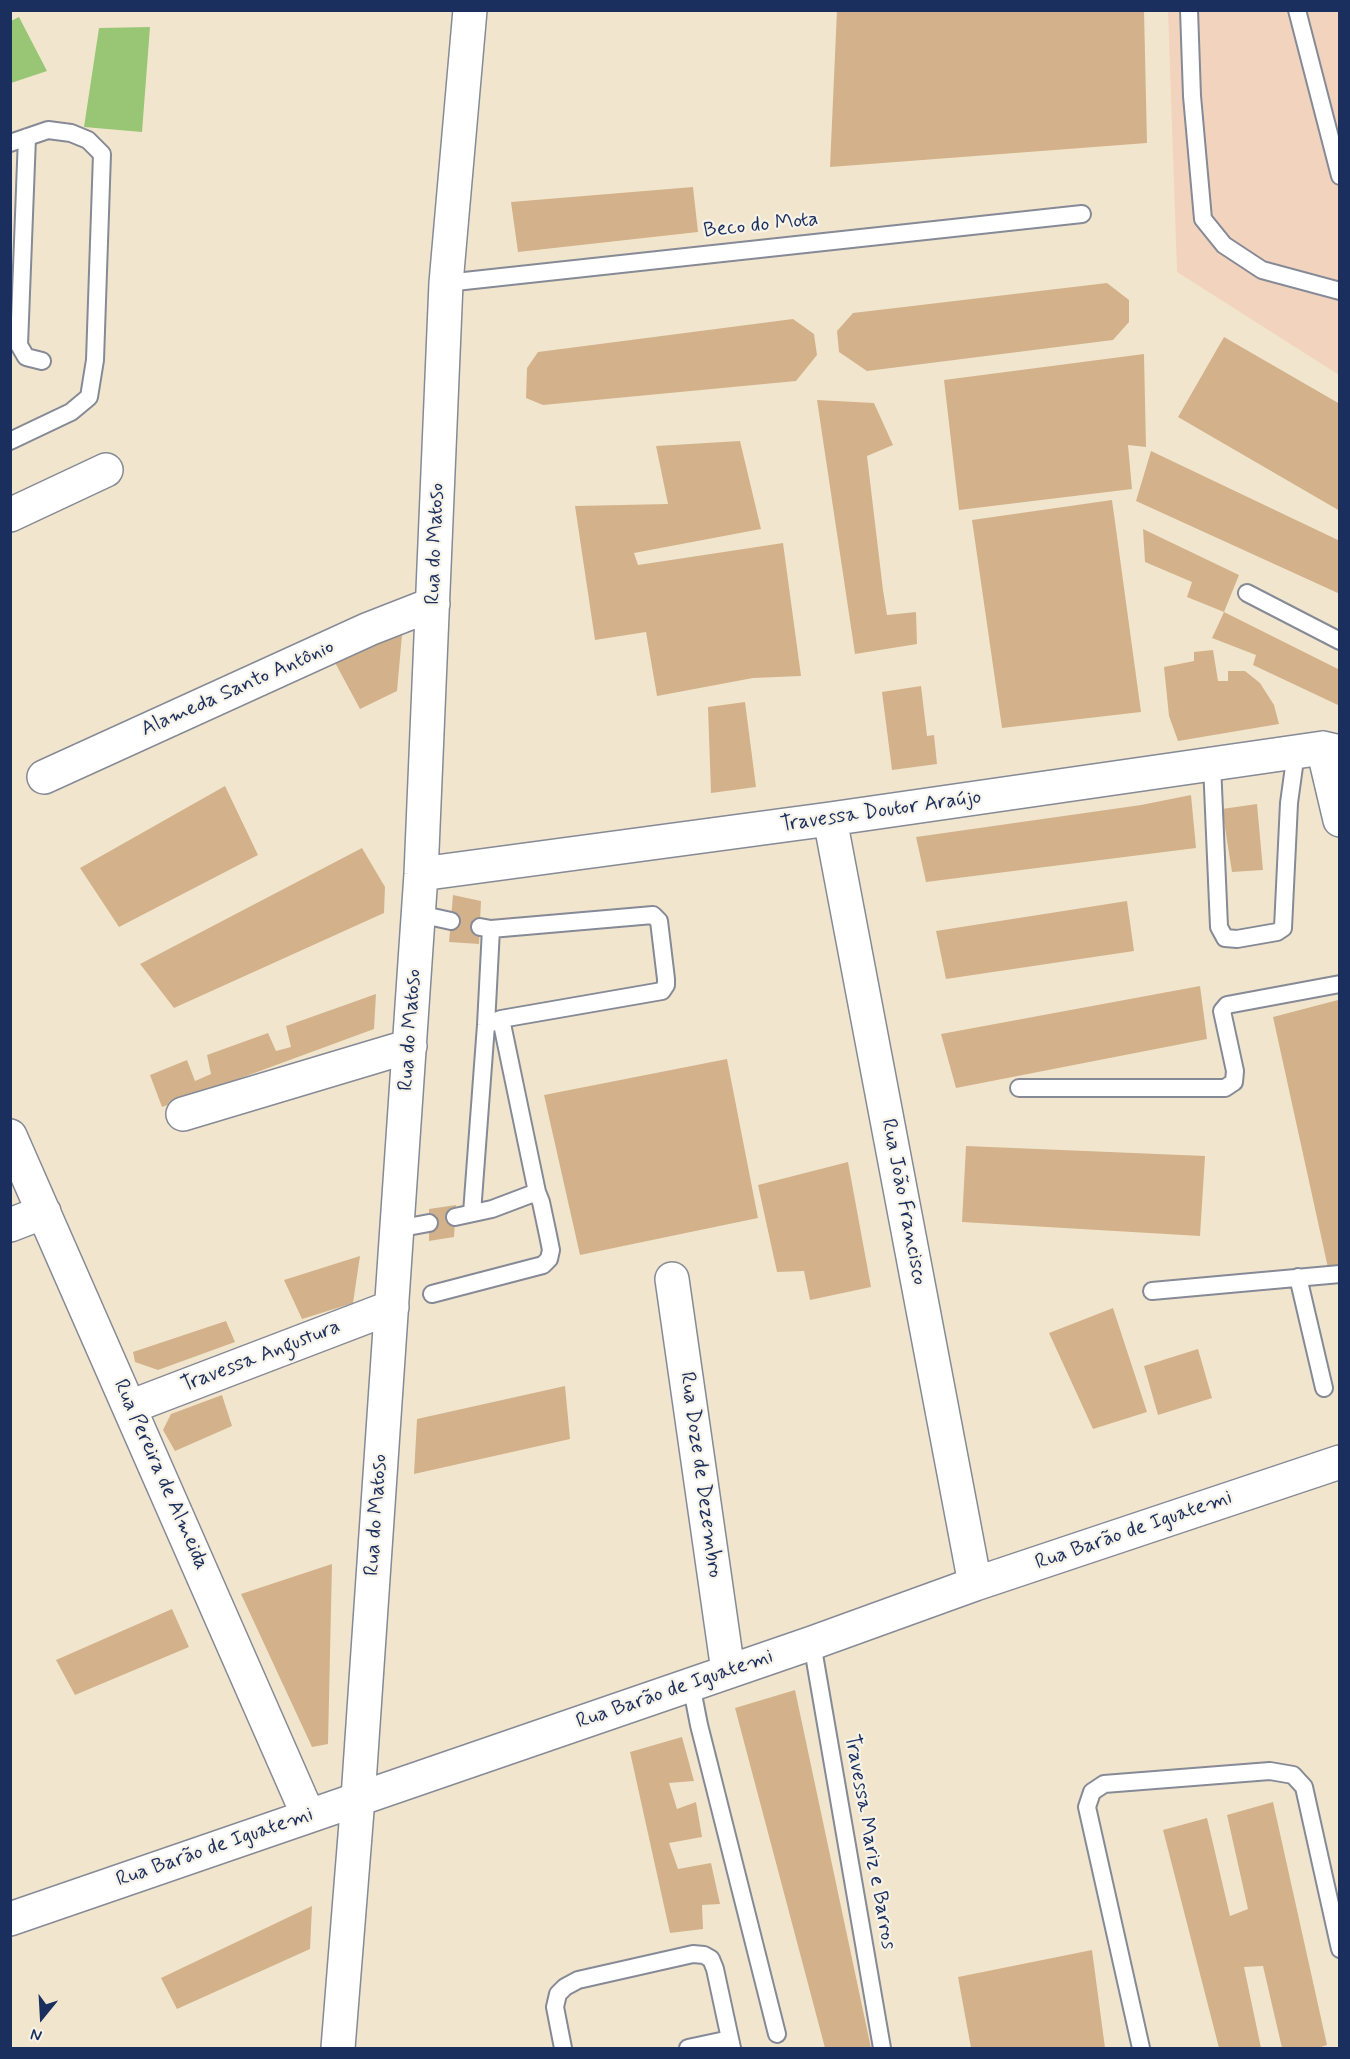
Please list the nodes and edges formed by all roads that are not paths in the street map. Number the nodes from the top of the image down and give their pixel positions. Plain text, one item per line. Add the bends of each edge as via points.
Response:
1 (470, 10) edge
2 (1189, 10) edge
3 (1297, 10) edge
4 (27, 137) junction
5 (10, 143) edge
6 (1340, 176) edge
7 (1082, 214) dead end
8 (446, 283) junction
9 (1340, 291) edge
10 (42, 361) dead end
11 (10, 441) edge
12 (106, 470) dead end
13 (10, 515) edge
14 (1247, 593) dead end
15 (433, 604) junction
16 (1340, 641) edge
17 (1320, 751) edge
18 (1212, 764) junction
19 (44, 777) dead end
20 (830, 819) junction
21 (1340, 820) edge
22 (421, 874) junction
23 (419, 914) junction
24 (451, 921) dead end
25 (1340, 984) edge
26 (494, 1022) junction
27 (410, 1046) junction
28 (1019, 1088) dead end
29 (183, 1114) dead end
30 (10, 1136) edge
31 (537, 1192) junction
32 (44, 1212) junction
33 (10, 1225) edge
34 (1340, 1274) edge
35 (1298, 1277) junction
36 (672, 1279) dead end
37 (1152, 1291) dead end
38 (432, 1294) dead end
39 (392, 1307) junction
40 (1324, 1388) dead end
41 (130, 1407) junction
42 (1340, 1462) edge
43 (975, 1584) junction
44 (812, 1643) junction
45 (728, 1671) junction
46 (691, 1684) junction
47 (358, 1798) junction
48 (308, 1815) junction
49 (10, 1919) edge
50 (1340, 1949) edge
51 (777, 2034) dead end
52 (731, 2044) edge
53 (338, 2049) edge
54 (563, 2049) edge
55 (688, 2049) edge
56 (882, 2049) edge
57 (1141, 2049) edge

1 - 8 street, Rua do Matoso
2 - 9 lane via 1203,219 1224,245 1262,270
3 - 6 lane
4 - 5 lane
4 - 10 lane via 19,345 26,357
4 - 11 lane via 48,130 71,133 88,140 102,154 95,360 89,397 71,412
7 - 8 lane, Beco do Mota
8 - 15 street, Rua do Matoso
12 - 13 street
14 - 16 lane
15 - 19 street, Alameda Santo Antônio via 369,629
15 - 22 street, Rua do Matoso
17 - 18 street, Travessa Doutor Araújo
17 - 18 lane via 1289,803 1283,928 1236,939 1224,938 1219,927
17 - 21 street
18 - 20 street, Travessa Doutor Araújo
20 - 22 street, Travessa Doutor Araújo
20 - 43 street, Rua João Francisco
22 - 23 street, Rua do Matoso
23 - 24 lane
23 - 27 street, Rua do Matoso
25 - 28 lane via 1227,1005 1222,1011 1235,1071 1234,1082 1225,1088
26 - 26 lane via 485,928 652,915 659,921 666,979 662,991
26 - 31 lane
26 - 31 lane via 463,1215
27 - 29 street
27 - 39 street, Rua do Matoso via 413,1226
30 - 32 street, Rua Pereira de Almeida
31 - 38 lane via 551,1250 543,1265
32 - 33 street
32 - 41 street, Rua Pereira de Almeida
34 - 35 lane
35 - 37 lane
35 - 40 lane
36 - 45 street, Rua Doze de Dezembro
39 - 41 street, Travessa Angustura
39 - 47 street, Rua do Matoso
41 - 48 street, Rua Pereira de Almeida
42 - 43 street, Rua Barão de Iguatemi
43 - 44 street, Rua Barão de Iguatemi
44 - 45 street, Rua Barão de Iguatemi
44 - 56 lane, Travessa Mariz e Barros
45 - 46 street, Rua Barão de Iguatemi
46 - 47 street, Rua Barão de Iguatemi
46 - 51 lane
47 - 48 street, Rua Barão de Iguatemi
47 - 53 street, Rua do Matoso
48 - 49 street, Rua Barão de Iguatemi
50 - 57 lane via 1304,1787 1293,1775 1270,1771 1104,1784 1092,1792 1087,1807
52 - 54 lane via 711,1959 693,1954 578,1980 565,1987 558,1994 555,2007
52 - 55 lane

